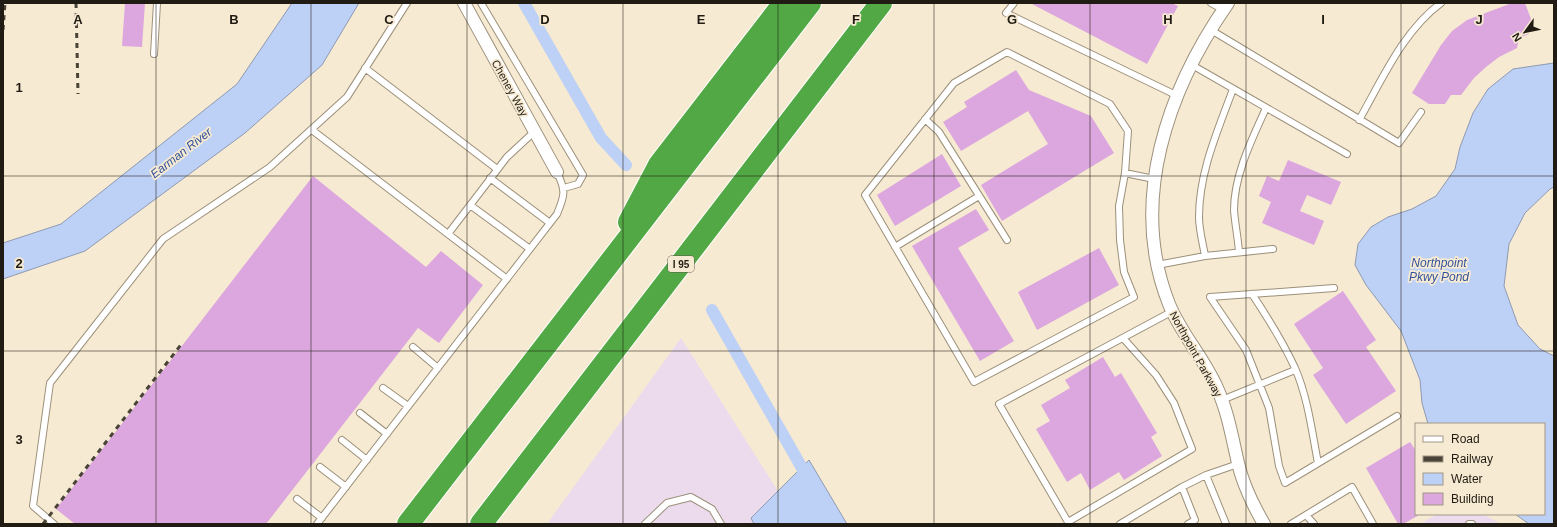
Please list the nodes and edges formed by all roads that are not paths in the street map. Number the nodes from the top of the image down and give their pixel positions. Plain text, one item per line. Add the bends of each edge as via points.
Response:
1 (157, 3) edge
2 (408, 3) edge
3 (464, 3) edge
4 (481, 3) edge
5 (784, 3) edge
6 (810, 3) edge
7 (881, 3) edge
8 (1014, 3) edge
9 (1211, 3) edge
10 (1441, 3) edge
11 (1433, 5) edge
12 (1226, 6) edge
13 (1211, 30) junction
14 (154, 54) dead end
15 (1192, 65) junction
16 (365, 68) junction
17 (1233, 89) junction
18 (1178, 96) junction
19 (1266, 108) junction
20 (1421, 112) dead end
21 (925, 120) junction
22 (1359, 120) junction
23 (312, 130) junction
24 (534, 132) junction
25 (1347, 154) dead end
26 (497, 169) junction
27 (557, 172) joint
28 (1126, 173) junction
29 (490, 178) junction
30 (1154, 179) junction
31 (564, 188) junction
32 (979, 196) junction
33 (470, 205) junction
34 (550, 223) junction
35 (448, 234) junction
36 (1007, 240) dead end
37 (895, 247) junction
38 (530, 249) junction
39 (1273, 249) dead end
40 (1239, 252) junction
41 (1204, 256) junction
42 (1157, 265) junction
43 (600, 276) junction
44 (507, 279) junction
45 (1334, 288) dead end
46 (1252, 294) junction
47 (1173, 311) junction
48 (1123, 338) junction
49 (413, 347) dead end
50 (438, 368) junction
51 (1295, 370) junction
52 (1259, 384) junction
53 (384, 388) dead end
54 (1222, 400) junction
55 (408, 406) junction
56 (360, 413) dead end
57 (1397, 416) dead end
58 (387, 434) junction
59 (342, 440) dead end
60 (367, 460) junction
61 (1318, 463) junction
62 (1238, 464) junction
63 (320, 467) dead end
64 (1206, 475) junction
65 (346, 487) junction
66 (1182, 487) junction
67 (297, 499) dead end
68 (1306, 515) junction
69 (322, 518) junction
70 (54, 524) edge
71 (318, 524) edge
72 (408, 524) edge
73 (481, 524) edge
74 (645, 524) edge
75 (720, 524) edge
76 (1120, 524) edge
77 (1188, 524) edge
78 (1226, 524) edge
79 (1264, 524) edge
80 (1291, 524) edge
81 (1314, 524) edge
82 (1373, 524) edge

1 - 14 lane
2 - 16 lane
3 - 24 street, Cheney Way
4 - 31 lane via 583,175 578,184
5 - 43 highway via 659,165
6 - 43 highway
7 - 73 highway, I 95
8 - 18 lane via 1006,13
9 - 12 lane
10 - 11 lane
11 - 22 lane via 1402,46
12 - 13 street, Northpoint Parkway
13 - 15 street, Northpoint Parkway
13 - 22 lane
15 - 17 lane
15 - 18 street, Northpoint Parkway
16 - 23 lane via 347,97
16 - 26 lane
17 - 19 lane
17 - 41 lane via 1210,152 1201,189 1199,218
18 - 30 street, Northpoint Parkway via 1161,147
19 - 25 lane
19 - 40 lane via 1239,177 1234,209
20 - 22 lane via 1399,143
21 - 28 lane via 954,83 1007,52 1110,104 1128,131
21 - 32 lane via 939,132
21 - 37 lane via 864,195
23 - 35 lane
23 - 70 lane via 270,168 163,239 50,383 33,506
24 - 26 lane
24 - 27 street, Cheney Way
26 - 29 lane
27 - 31 lane
28 - 30 lane
28 - 37 lane via 1119,206 1120,240 1124,272 1134,297 974,382
29 - 33 lane
29 - 34 lane
30 - 42 street, Northpoint Parkway via 1152,232
31 - 34 lane via 562,202
32 - 36 lane
32 - 37 lane
33 - 35 lane
33 - 38 lane
34 - 38 lane
35 - 44 lane
38 - 44 lane
39 - 40 lane
40 - 41 lane
41 - 42 lane
42 - 47 street, Northpoint Parkway
43 - 72 highway
44 - 50 lane
45 - 46 lane
46 - 51 lane via 1274,328
46 - 52 lane via 1210,297 1246,350
47 - 48 lane
47 - 54 street, Northpoint Parkway via 1208,370
48 - 48 lane via 999,404 1068,522 1192,449 1174,403 1156,375
49 - 50 lane
50 - 55 lane
51 - 52 lane
51 - 61 lane via 1309,415
52 - 54 lane
52 - 61 lane via 1269,408 1279,466 1285,483
53 - 55 lane
54 - 62 street, Northpoint Parkway
55 - 58 lane
56 - 58 lane
57 - 61 lane
58 - 60 lane
59 - 60 lane
60 - 65 lane
62 - 64 lane
62 - 79 street, Northpoint Parkway via 1250,498
63 - 65 lane
64 - 66 lane
64 - 78 lane
65 - 69 lane
66 - 76 lane
66 - 77 lane via 1195,520
67 - 69 lane
68 - 80 lane
68 - 81 lane
68 - 82 lane via 1352,487
69 - 71 lane
74 - 75 lane via 667,503 691,497 712,509

